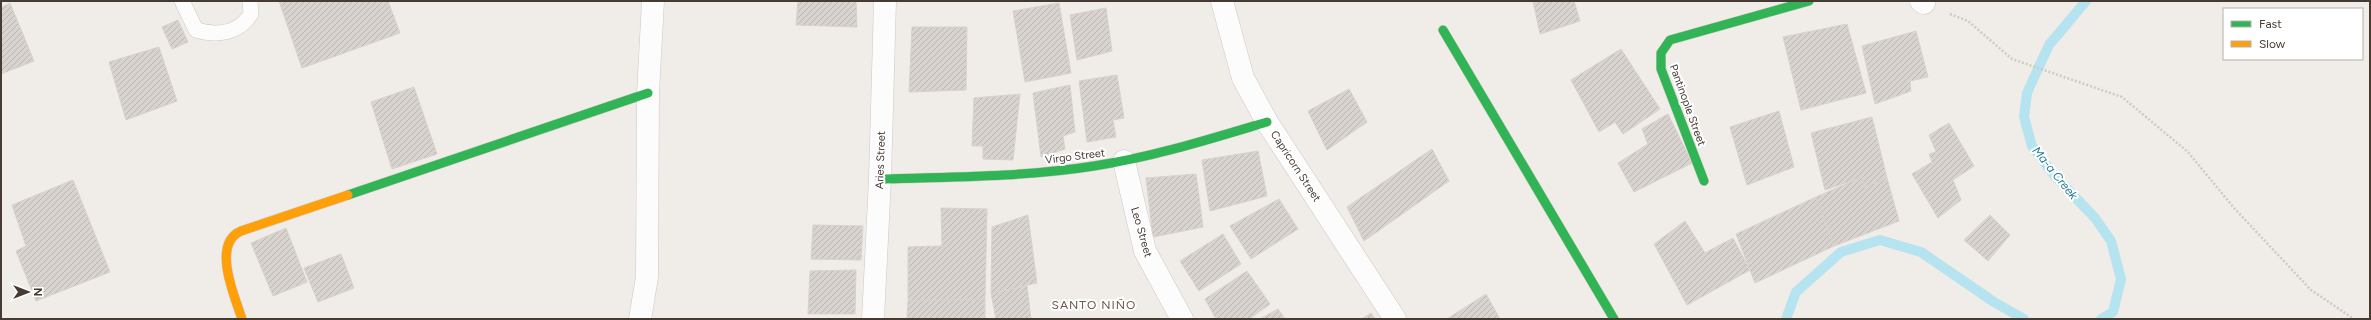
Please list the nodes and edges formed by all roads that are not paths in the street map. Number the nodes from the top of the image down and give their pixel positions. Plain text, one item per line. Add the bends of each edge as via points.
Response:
1 (182, 1) edge
2 (250, 1) edge
3 (653, 1) edge
4 (885, 1) edge
5 (1222, 1) edge
6 (1809, 1) edge
7 (1444, 30) dead end
8 (648, 93) junction
9 (1267, 122) junction
10 (1124, 161) junction
11 (880, 179) junction
12 (1704, 181) dead end
13 (242, 319) edge
14 (640, 319) edge
15 (873, 319) edge
16 (1182, 319) edge
17 (1395, 319) edge
18 (1614, 319) edge

1 - 2 lane via 196,30 210,34 230,32 240,26 251,14
3 - 8 street
4 - 11 street, Aries Street
5 - 9 street, Capricorn Street via 1243,78
6 - 12 street, Pantinople Street via 1670,40 1662,46 1659,56 1661,69
7 - 18 street
8 - 13 street via 241,230 231,237 227,250 227,267
8 - 14 street via 647,277
9 - 10 street, Virgo Street
9 - 17 street, Capricorn Street
10 - 11 street, Virgo Street via 1030,173
10 - 16 street, Leo Street via 1145,251
11 - 15 street, Aries Street

